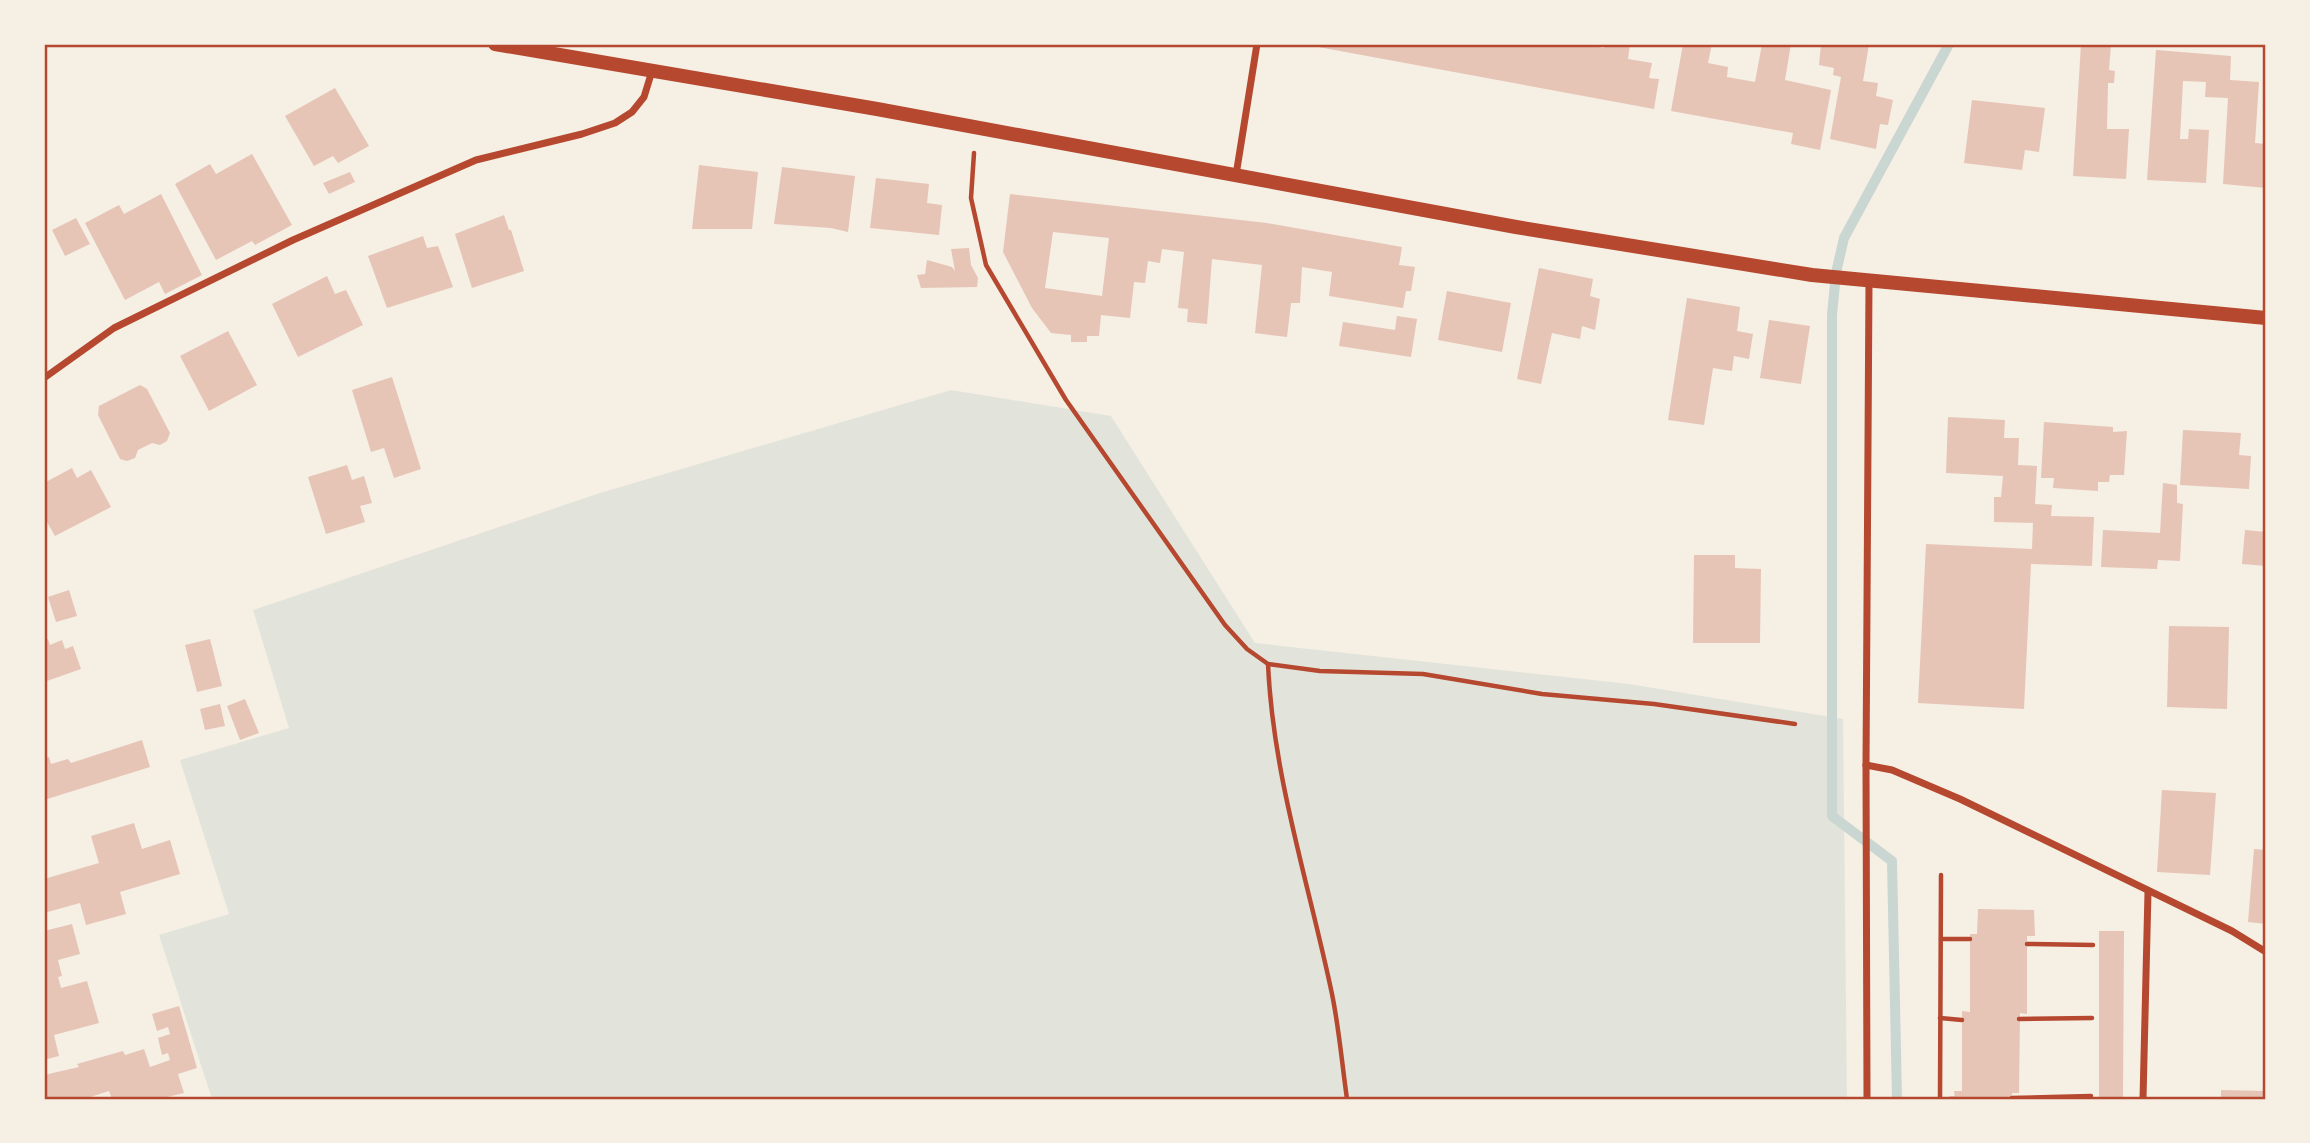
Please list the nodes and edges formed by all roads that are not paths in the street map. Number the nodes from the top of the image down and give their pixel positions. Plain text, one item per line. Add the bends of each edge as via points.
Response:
1 (495, 44) edge
2 (1257, 44) edge
3 (652, 71) junction
4 (1236, 176) junction
5 (1869, 282) junction
6 (2266, 318) edge
7 (44, 378) edge
8 (1866, 765) junction
9 (2148, 892) junction
10 (2266, 952) edge
11 (1867, 1099) edge
12 (2143, 1099) edge

1 - 3 main road
2 - 4 street
3 - 4 main road
3 - 7 street via 644,97 615,123 475,160 293,240 114,328
4 - 5 main road via 1516,227
5 - 6 main road
5 - 8 street
8 - 9 street via 1892,770 1960,799
8 - 11 street
9 - 10 street
9 - 12 street

